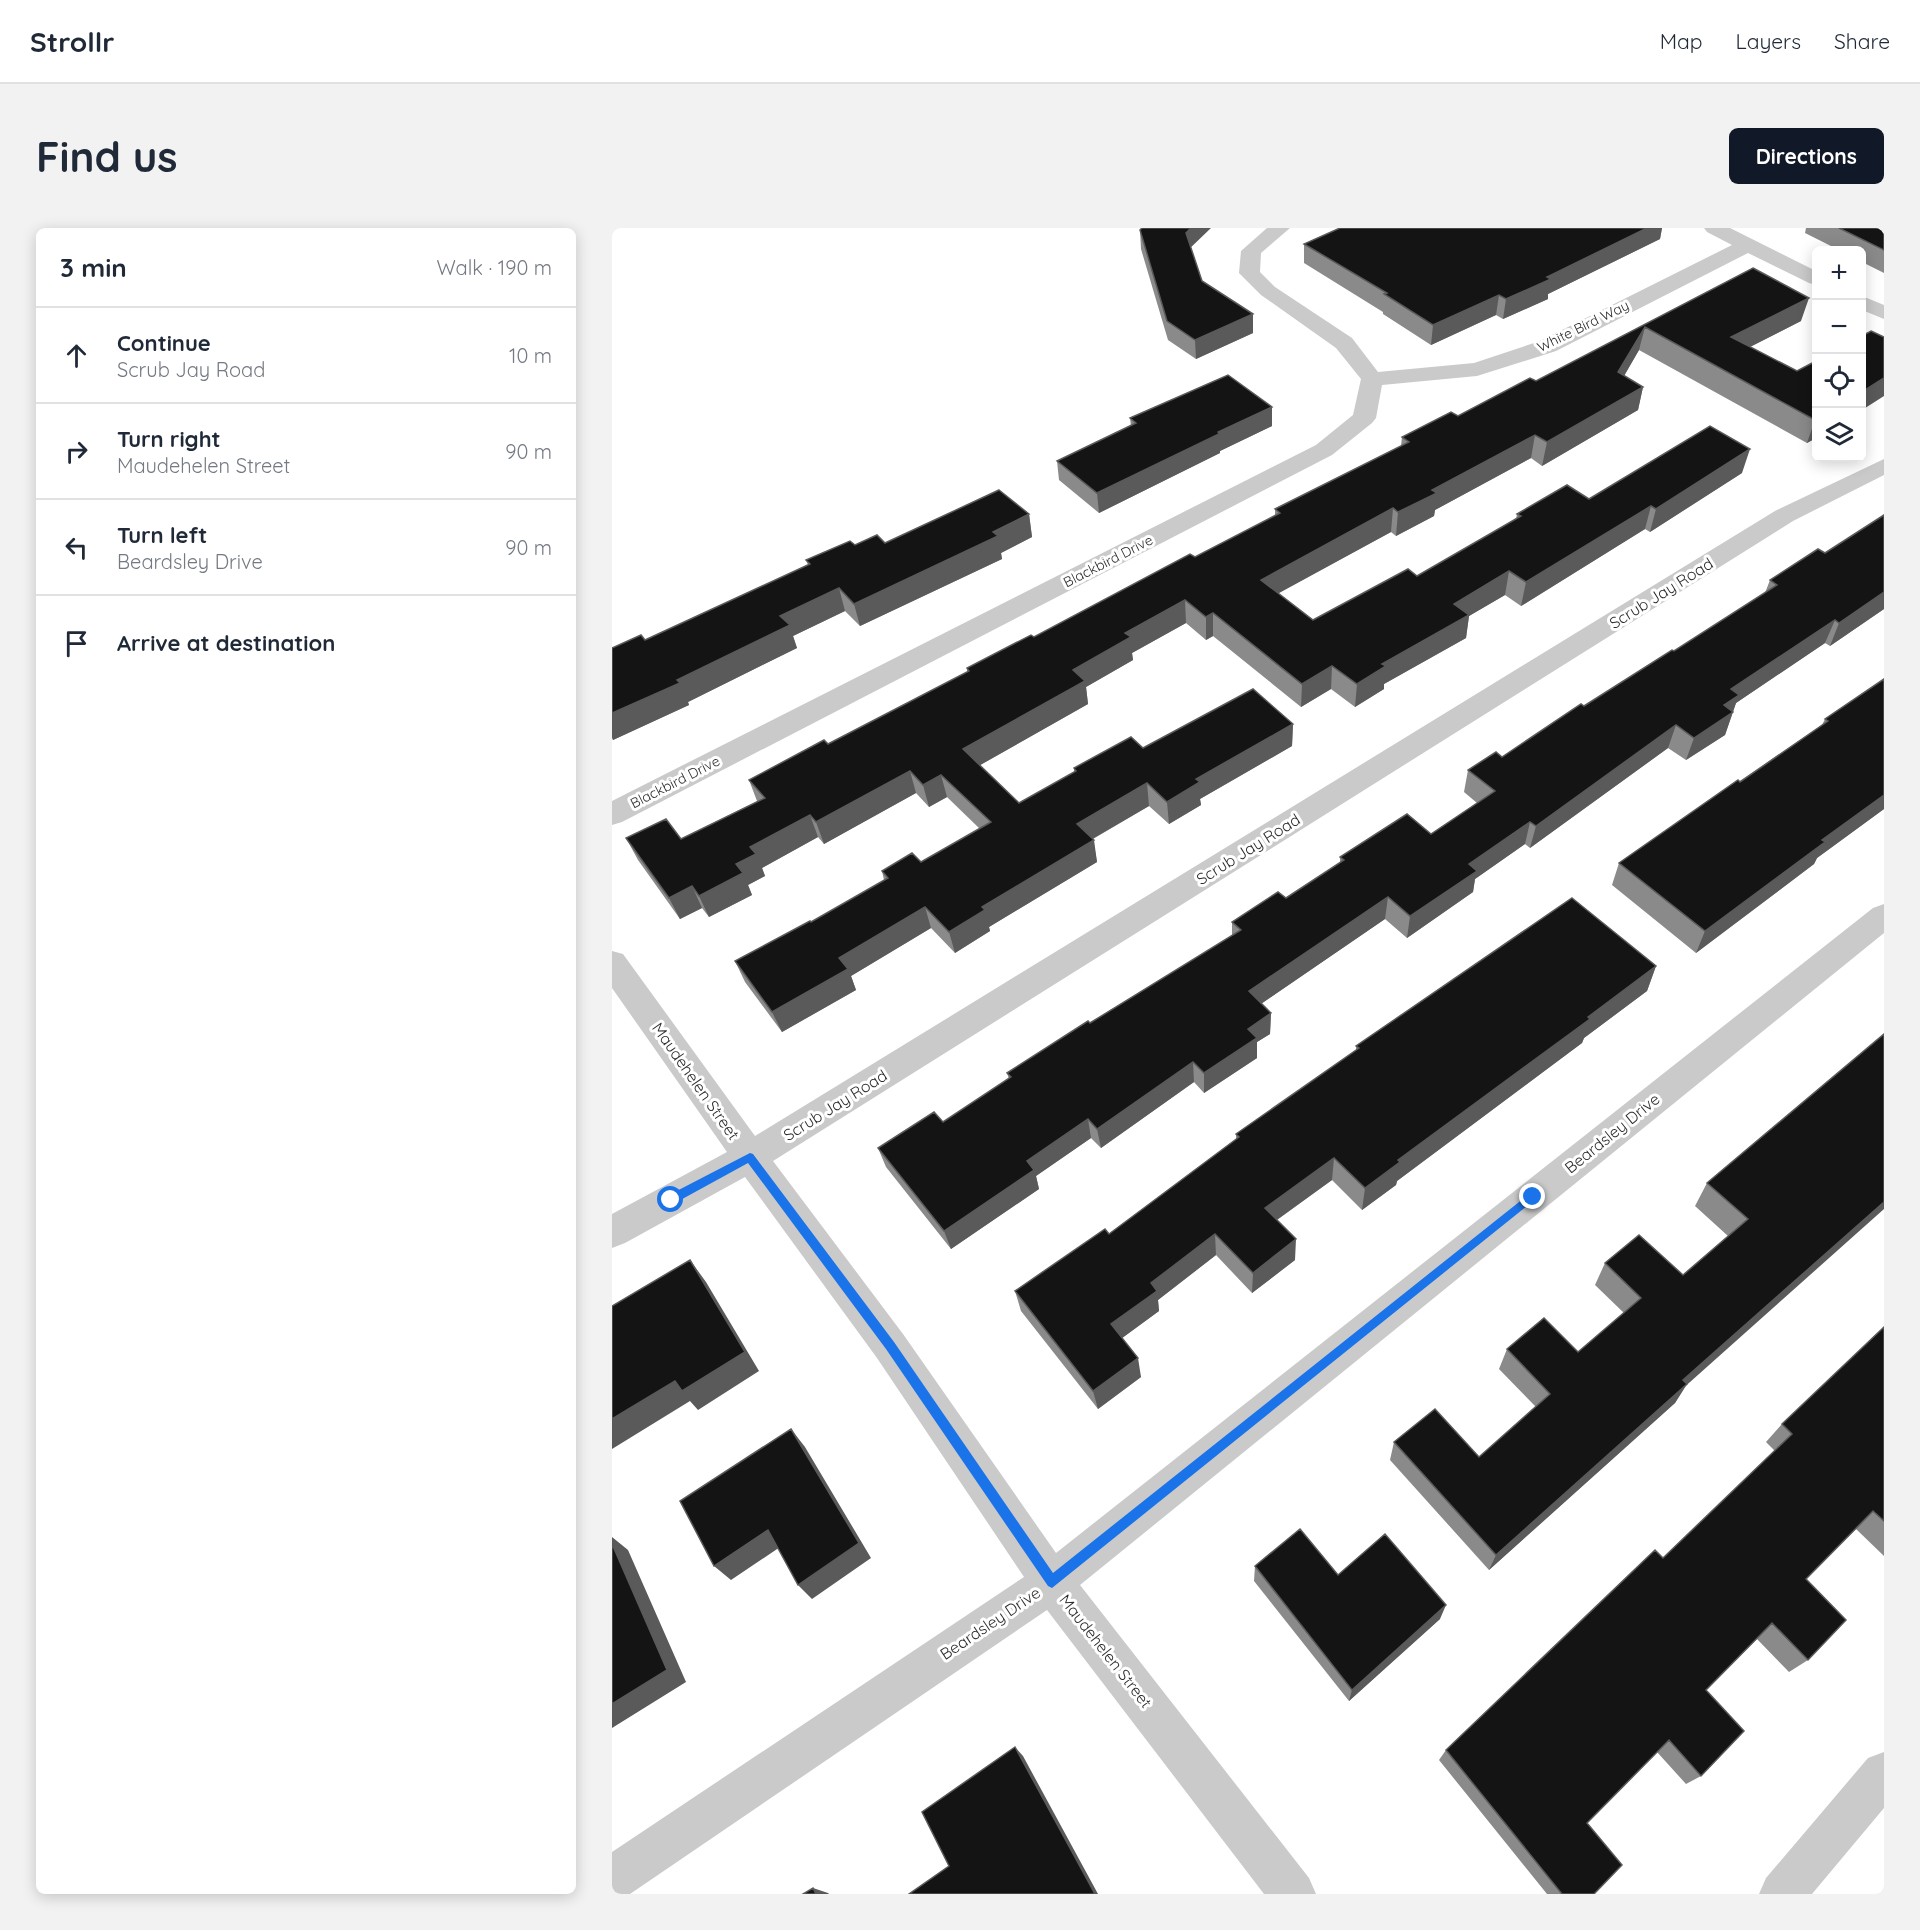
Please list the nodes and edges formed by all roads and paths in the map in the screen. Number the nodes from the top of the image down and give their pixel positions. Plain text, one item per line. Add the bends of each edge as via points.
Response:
1 (1280, 228) edge
2 (1714, 228) edge
3 (1747, 245) junction
4 (1812, 277) edge
5 (1866, 304) edge
6 (1884, 313) edge
7 (1372, 380) junction
8 (1884, 466) edge
9 (612, 814) edge
10 (1884, 916) edge
11 (612, 963) edge
12 (750, 1157) junction
13 (612, 1232) edge
14 (1052, 1582) junction
15 (1884, 1774) edge
16 (612, 1879) edge
17 (1293, 1894) edge
18 (1782, 1894) edge

1 - 7 street via 1251,251 1250,273 1268,291 1344,344
2 - 3 street
3 - 4 street
3 - 7 street, White Bird Way via 1548,346 1477,369
5 - 6 street
7 - 9 street, Blackbird Drive via 1364,418 1324,450
8 - 12 street, Scrub Jay Road via 1784,516
10 - 14 street, Beardsley Drive
11 - 12 street, Maudehelen Street
12 - 13 street, Scrub Jay Road
12 - 14 street, Maudehelen Street via 890,1346
14 - 16 street, Beardsley Drive
14 - 17 street, Maudehelen Street
15 - 18 street

